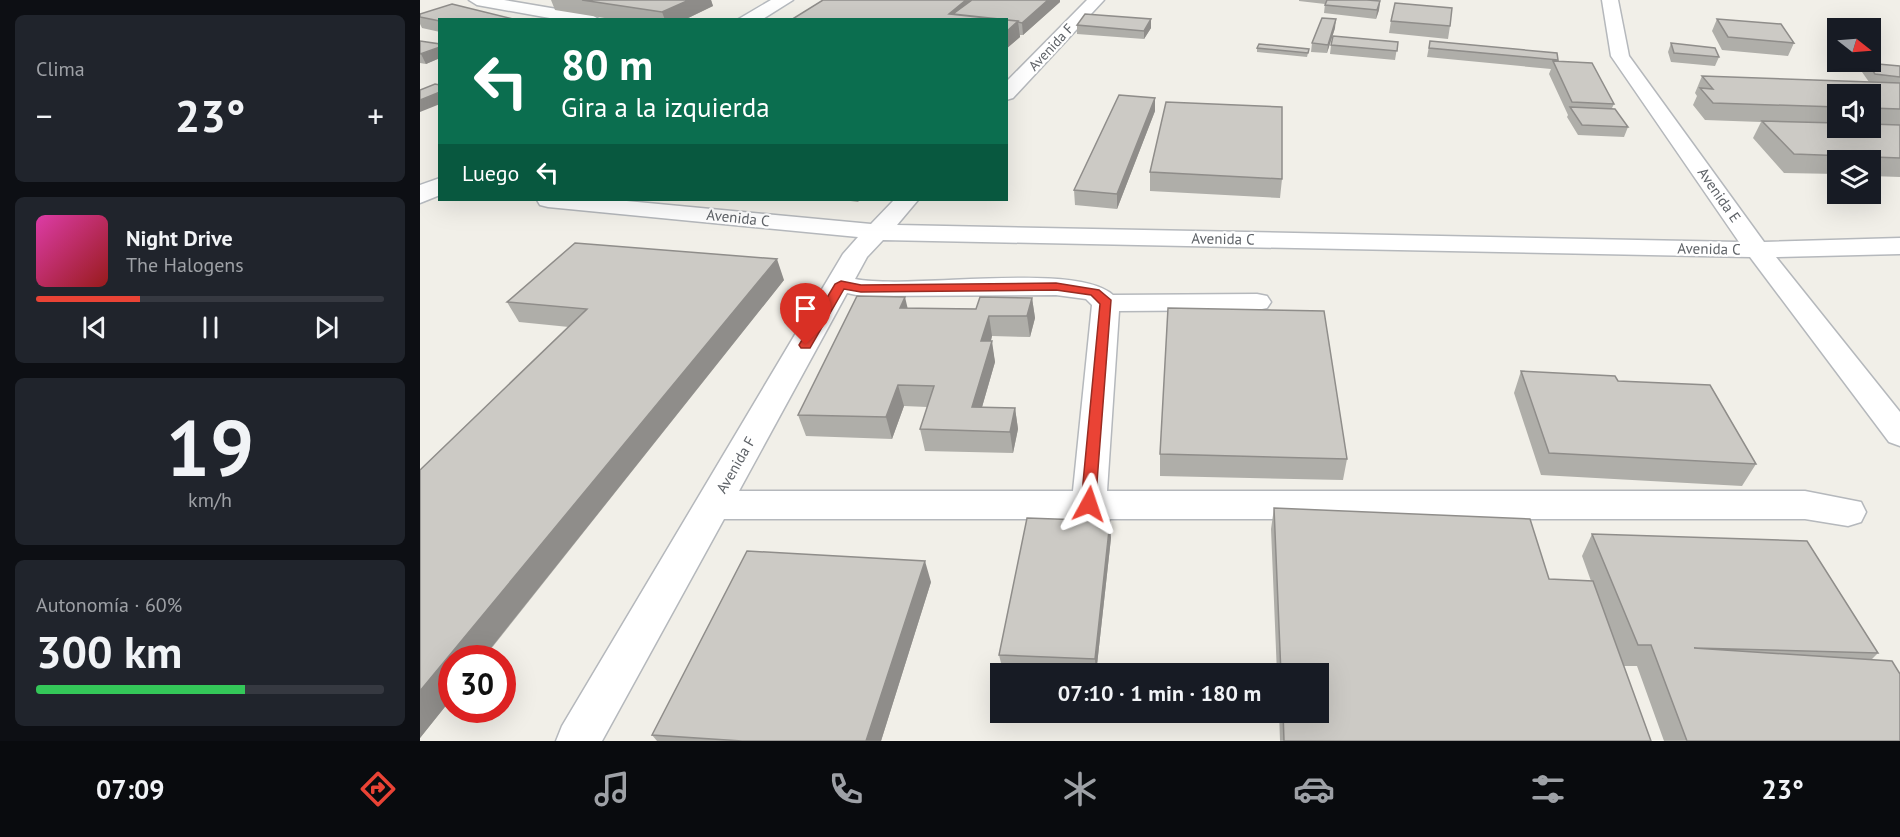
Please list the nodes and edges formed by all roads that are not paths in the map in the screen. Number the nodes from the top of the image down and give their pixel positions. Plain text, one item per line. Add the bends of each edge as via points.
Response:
1 (477, 0) edge
2 (784, 0) edge
3 (802, 0) edge
4 (1095, 0) edge
5 (1610, 0) edge
6 (580, 18) edge
7 (750, 18) edge
8 (770, 18) edge
9 (1008, 92) edge
10 (558, 201) edge
11 (906, 201) edge
12 (877, 232) junction
13 (1900, 246) edge
14 (1758, 250) junction
15 (841, 284) junction
16 (1257, 302) dead end
17 (1106, 303) junction
18 (1900, 434) edge
19 (1089, 504) junction
20 (713, 505) junction
21 (1848, 512) dead end
22 (578, 741) edge

1 - 6 street
2 - 7 main road
3 - 8 main road
4 - 9 street, Avenida F
5 - 14 street, Avenida E via 1620,56
10 - 12 street, Avenida C
11 - 12 street, Avenida F
12 - 14 street, Avenida C
12 - 15 street, Avenida F via 856,254
13 - 14 street, Avenida C
14 - 18 street, Avenida E
15 - 17 street via 861,288 1056,286 1094,292
15 - 20 street, Avenida F
16 - 17 street
17 - 19 street
19 - 20 street
19 - 21 street via 1805,505
20 - 22 street, Avenida F

